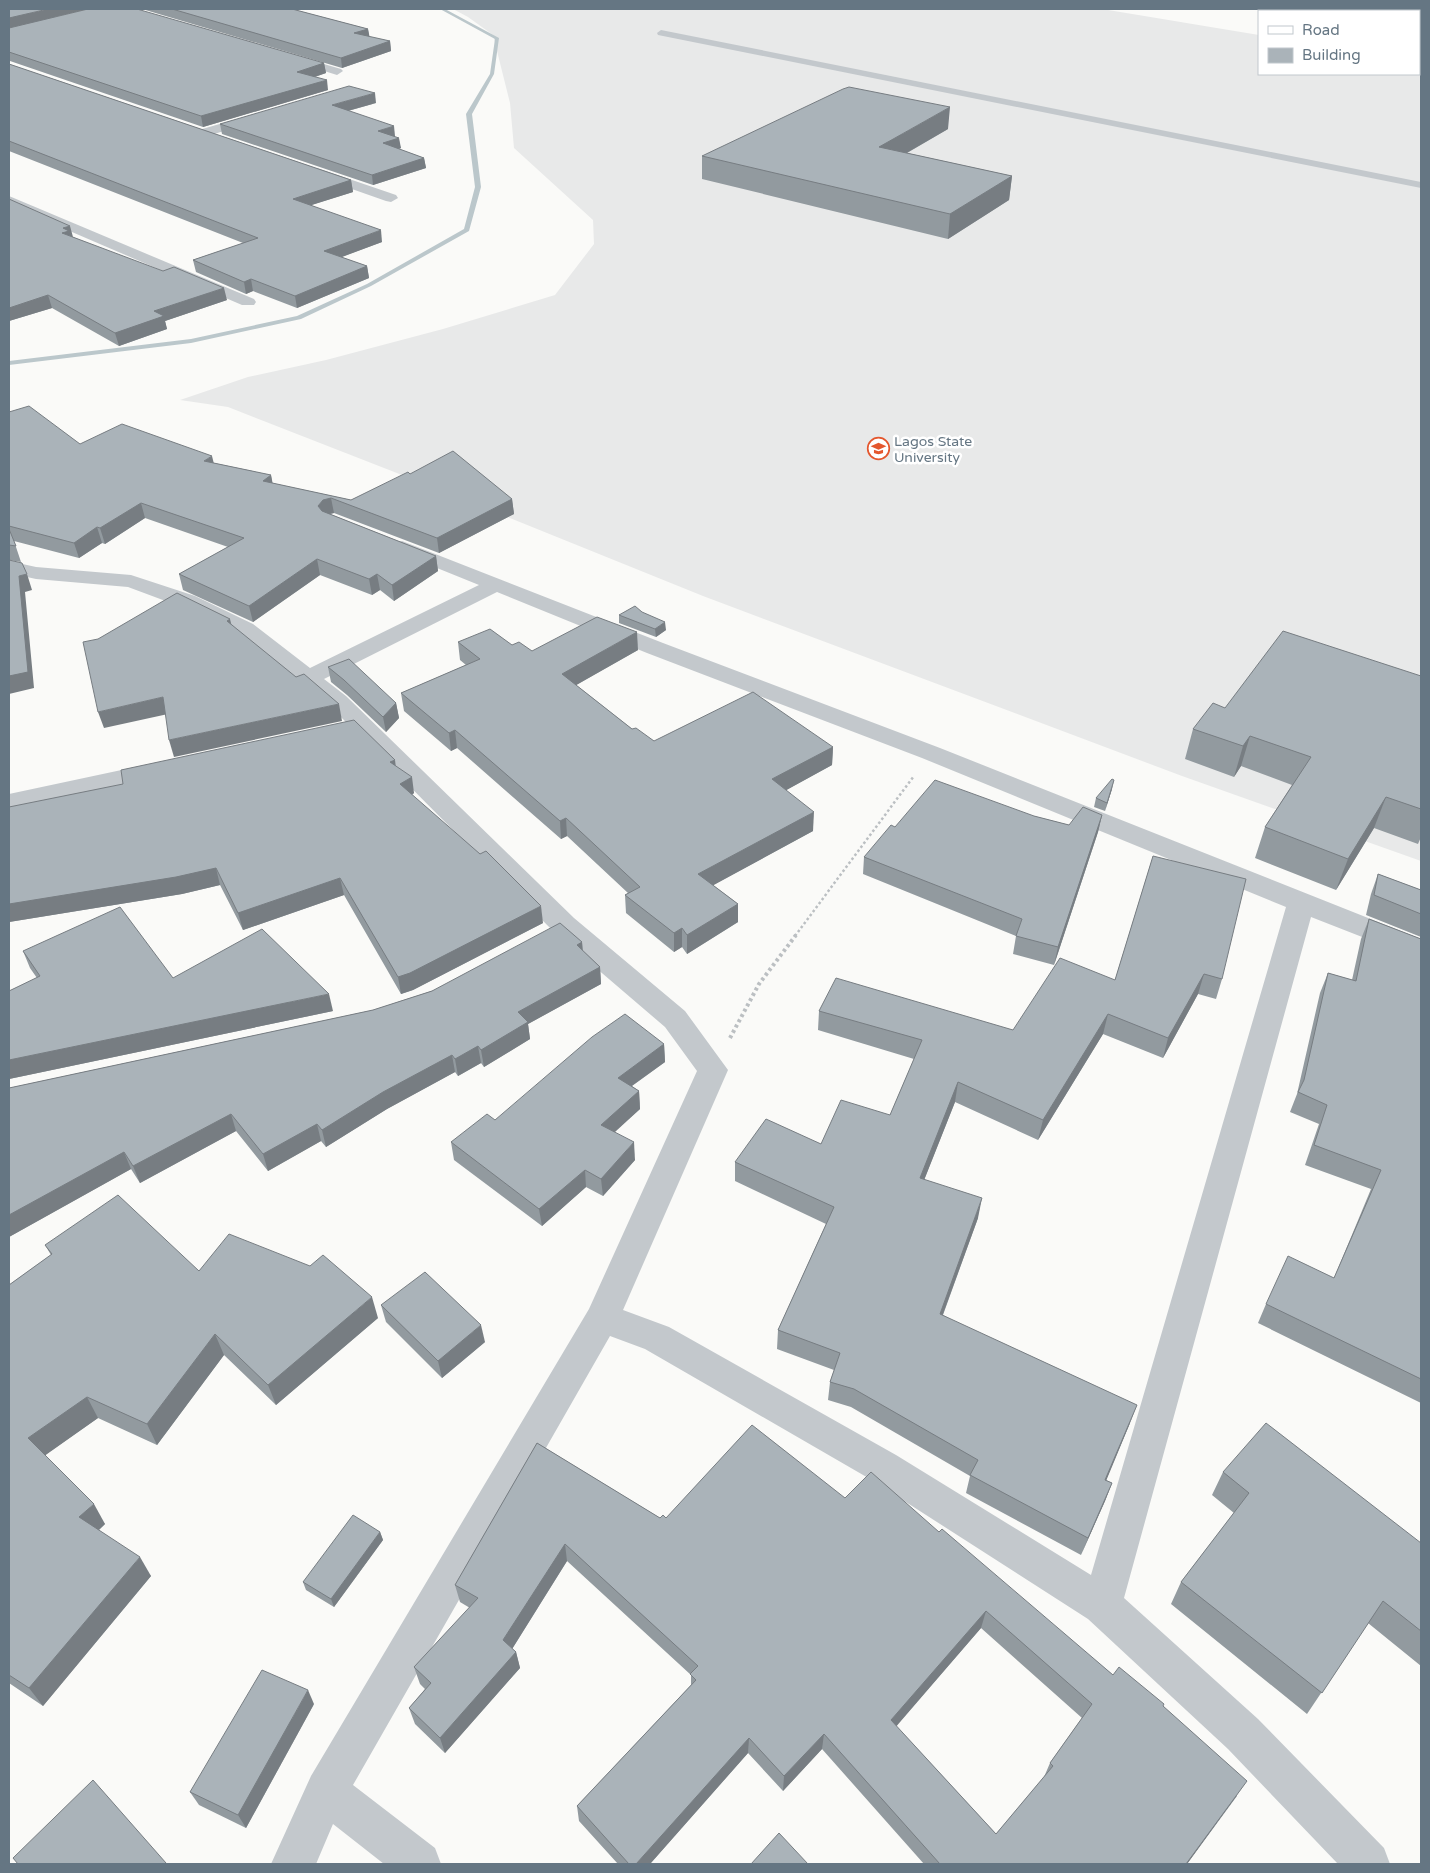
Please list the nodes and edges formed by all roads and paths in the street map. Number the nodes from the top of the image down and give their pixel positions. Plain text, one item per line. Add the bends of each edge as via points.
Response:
1 (661, 33) dead end
2 (281, 54) edge
3 (337, 71) edge
4 (269, 114) edge
5 (222, 140) edge
6 (307, 169) edge
7 (1421, 185) edge
8 (391, 198) dead end
9 (9, 200) edge
10 (248, 302) dead end
11 (378, 538) edge
12 (9, 567) edge
13 (36, 573) junction
14 (9, 578) edge
15 (497, 584) junction
16 (308, 678) junction
17 (362, 726) junction
18 (333, 732) edge
19 (931, 753) junction
20 (181, 765) edge
21 (9, 802) edge
22 (1301, 904) junction
23 (564, 925) junction
24 (536, 940) edge
25 (1421, 950) edge
26 (713, 1070) junction
27 (602, 1318) junction
28 (1102, 1605) junction
29 (326, 1791) junction
30 (293, 1864) edge
31 (419, 1864) edge
32 (1368, 1864) edge

1 - 7 lane
2 - 3 street
4 - 5 street via 199,131
6 - 8 street
9 - 10 street
11 - 15 street
12 - 13 street
13 - 14 street
13 - 16 street via 131,581 187,601 245,629
15 - 16 street
15 - 19 street
16 - 17 street via 338,701
17 - 18 street
17 - 23 street
19 - 22 street
19 - 26 path via 759,984
20 - 21 street
22 - 25 street
22 - 28 street
23 - 24 street
23 - 26 street via 675,1020
26 - 27 street
27 - 28 street via 665,1342 883,1467
27 - 29 street
28 - 32 street via 1243,1734
29 - 30 street
29 - 31 street

